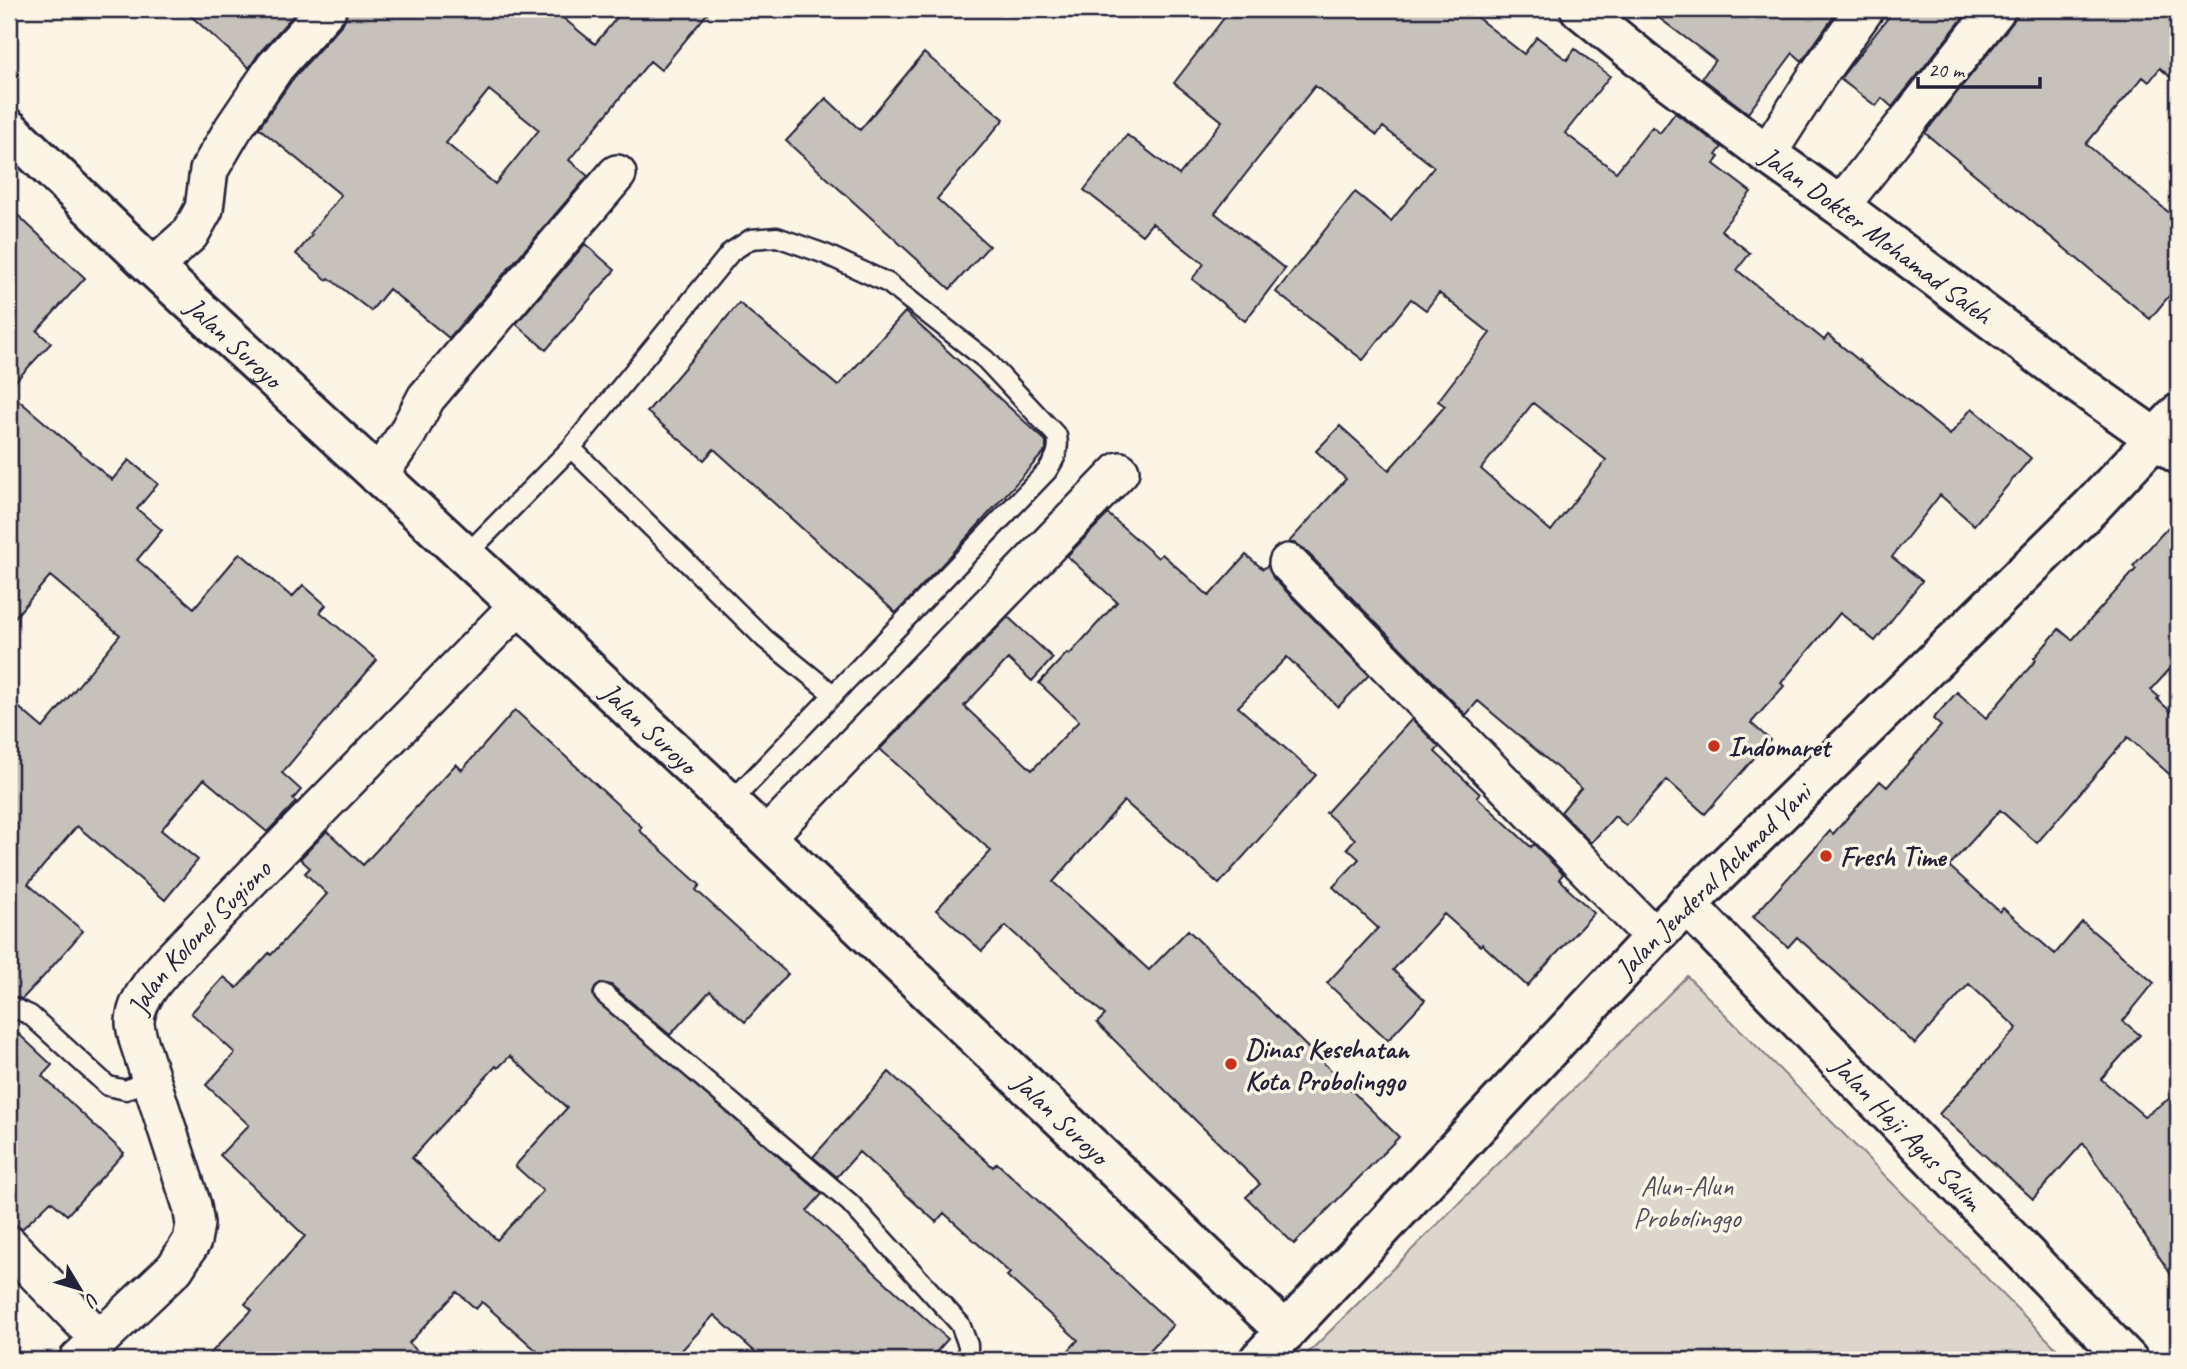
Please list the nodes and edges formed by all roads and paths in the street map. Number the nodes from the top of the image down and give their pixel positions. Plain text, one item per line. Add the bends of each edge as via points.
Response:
1 (327, 9) edge
2 (1580, 9) edge
3 (1865, 9) edge
4 (1997, 9) edge
5 (9, 129) edge
6 (1767, 154) junction
7 (617, 174) dead end
8 (1840, 206) junction
9 (153, 267) junction
10 (2171, 435) edge
11 (571, 448) junction
12 (1120, 471) dead end
13 (378, 476) junction
14 (466, 556) junction
15 (1288, 563) dead end
16 (519, 605) junction
17 (834, 695) junction
18 (729, 804) junction
19 (766, 837) junction
20 (1686, 904) junction
21 (1654, 937) junction
22 (604, 994) dead end
23 (9, 1006) edge
24 (151, 1079) junction
25 (9, 1245) edge
26 (1286, 1332) junction
27 (89, 1350) edge
28 (968, 1360) edge
29 (1259, 1360) edge
30 (2128, 1360) edge

1 - 9 street via 275,67 221,150 209,170 204,209 190,234
2 - 6 main road, Jalan Dokter Mohamad Saleh
3 - 6 street
4 - 8 street
5 - 9 main road, Jalan Suroyo
6 - 8 main road, Jalan Dokter Mohamad Saleh
7 - 13 street via 426,398
8 - 10 main road, Jalan Dokter Mohamad Saleh via 2071,379
9 - 13 main road, Jalan Suroyo
10 - 20 main road, Jalan Jenderal Achmad Yani via 2092,506
11 - 14 lane
11 - 17 lane via 765,639
11 - 17 lane via 731,253 751,239 777,237 888,283 985,359 1057,436 1056,457
12 - 19 street
13 - 14 main road, Jalan Suroyo
14 - 16 main road, Jalan Suroyo
15 - 21 street
16 - 18 main road, Jalan Suroyo
16 - 24 street, Jalan Kolonel Sugiono via 150,986 135,1022
17 - 18 lane
18 - 19 main road, Jalan Suroyo
19 - 26 main road, Jalan Suroyo
20 - 21 main road, Jalan Jenderal Achmad Yani
20 - 30 main road, Jalan Haji Agus Salim
21 - 26 main road, Jalan Jenderal Achmad Yani
22 - 28 lane via 850,1203 960,1324
23 - 24 lane via 30,1015 108,1086 126,1090
24 - 27 street, Jalan Kolonel Sugiono via 192,1206 192,1241 175,1268
25 - 27 street
26 - 29 main road, Jalan Jenderal Achmad Yani

